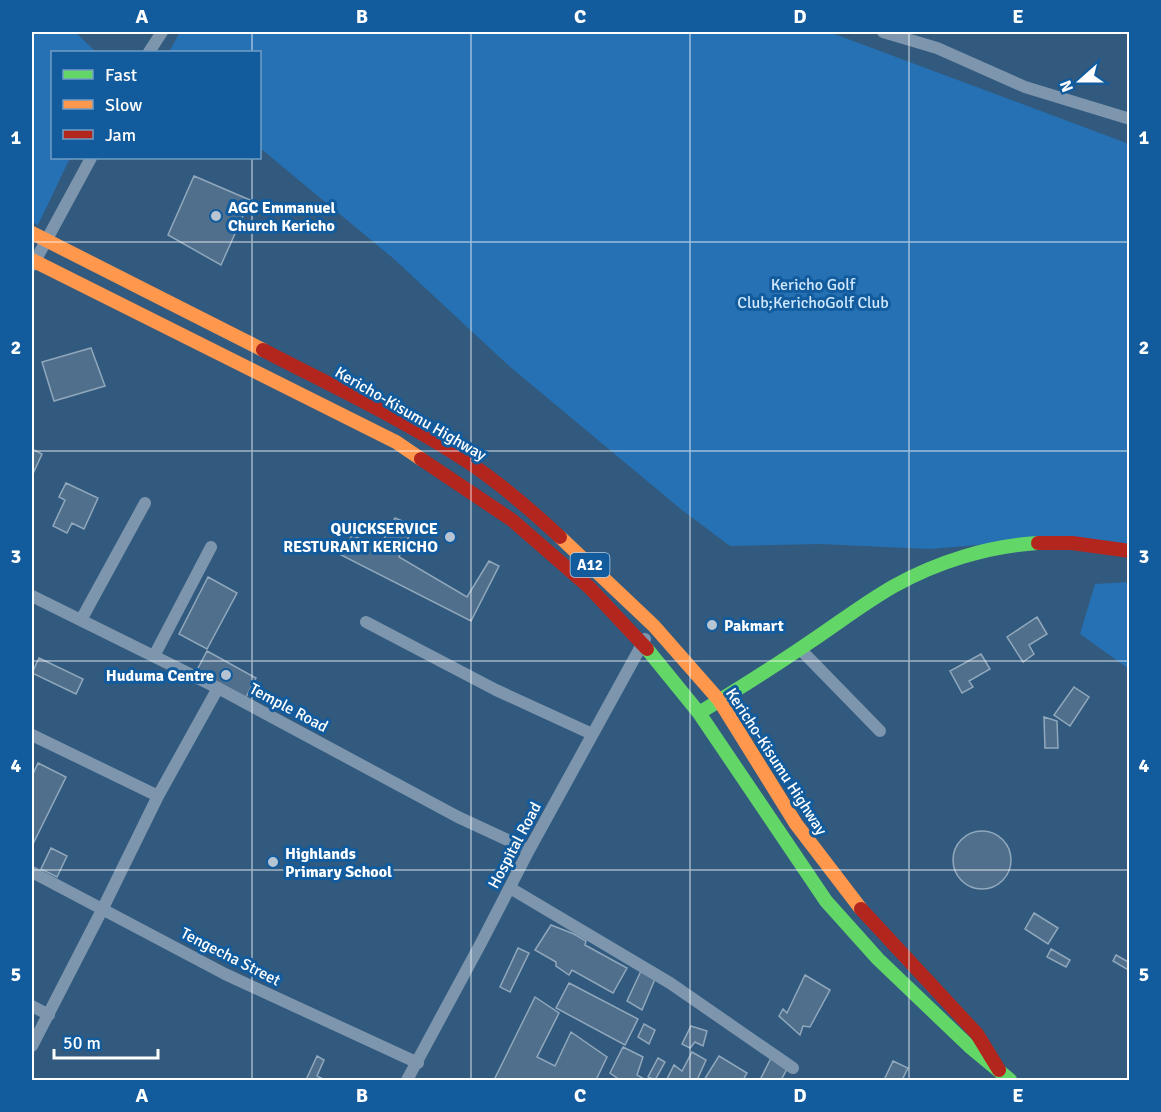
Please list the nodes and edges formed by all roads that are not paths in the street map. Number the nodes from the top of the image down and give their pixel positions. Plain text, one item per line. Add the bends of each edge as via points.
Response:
1 (162, 32) edge
2 (883, 32) edge
3 (149, 51) edge
4 (1130, 119) edge
5 (91, 159) edge
6 (32, 233) edge
7 (47, 241) junction
8 (33, 264) edge
9 (145, 503) dead end
10 (210, 547) dead end
11 (1130, 551) edge
12 (32, 596) edge
13 (81, 620) junction
14 (366, 622) dead end
15 (654, 626) junction
16 (642, 643) junction
17 (800, 649) junction
18 (154, 656) junction
19 (218, 688) junction
20 (719, 700) junction
21 (699, 713) junction
22 (880, 731) dead end
23 (592, 734) junction
24 (32, 735) edge
25 (158, 796) junction
26 (529, 850) junction
27 (32, 872) edge
28 (510, 888) junction
29 (103, 908) junction
30 (32, 1006) edge
31 (49, 1015) junction
32 (32, 1046) edge
33 (418, 1064) junction
34 (793, 1068) dead end
35 (999, 1070) junction
36 (407, 1080) edge
37 (1010, 1080) edge

1 - 3 street
2 - 4 street via 937,48 1025,87
5 - 7 street
6 - 7 main road, Kericho-Kisumu Highway / A12
7 - 8 street
7 - 15 main road, Kericho-Kisumu Highway / A12 via 283,360 468,462 524,504
8 - 16 main road, Kericho-Kisumu Highway / A12 via 396,442 512,520 589,587
9 - 13 street
10 - 18 street
11 - 17 main road via 1054,542 982,552 906,580
12 - 13 street, Temple Road
13 - 18 street, Temple Road
14 - 23 street via 496,690
15 - 16 street, Hospital Road
15 - 20 main road, Kericho-Kisumu Highway / A12
16 - 21 main road, Kericho-Kisumu Highway / A12
16 - 23 street, Hospital Road
17 - 20 main road
17 - 22 street
18 - 19 street, Temple Road
19 - 25 street
19 - 26 street, Temple Road via 458,817
20 - 21 main road
20 - 35 main road, Kericho-Kisumu Highway / A12 via 796,825 847,893 977,1034
21 - 35 main road, Kericho-Kisumu Highway / A12 via 826,901 878,959
23 - 26 street, Hospital Road
24 - 25 street
25 - 29 street
26 - 28 street, Hospital Road
27 - 29 street, Tengecha Street
28 - 33 street, Hospital Road
28 - 34 street via 670,983
29 - 31 street
29 - 33 street, Tengecha Street via 225,974
30 - 31 street
31 - 32 street
33 - 36 street, Hospital Road
35 - 37 main road, Kericho-Kisumu Highway / A12

